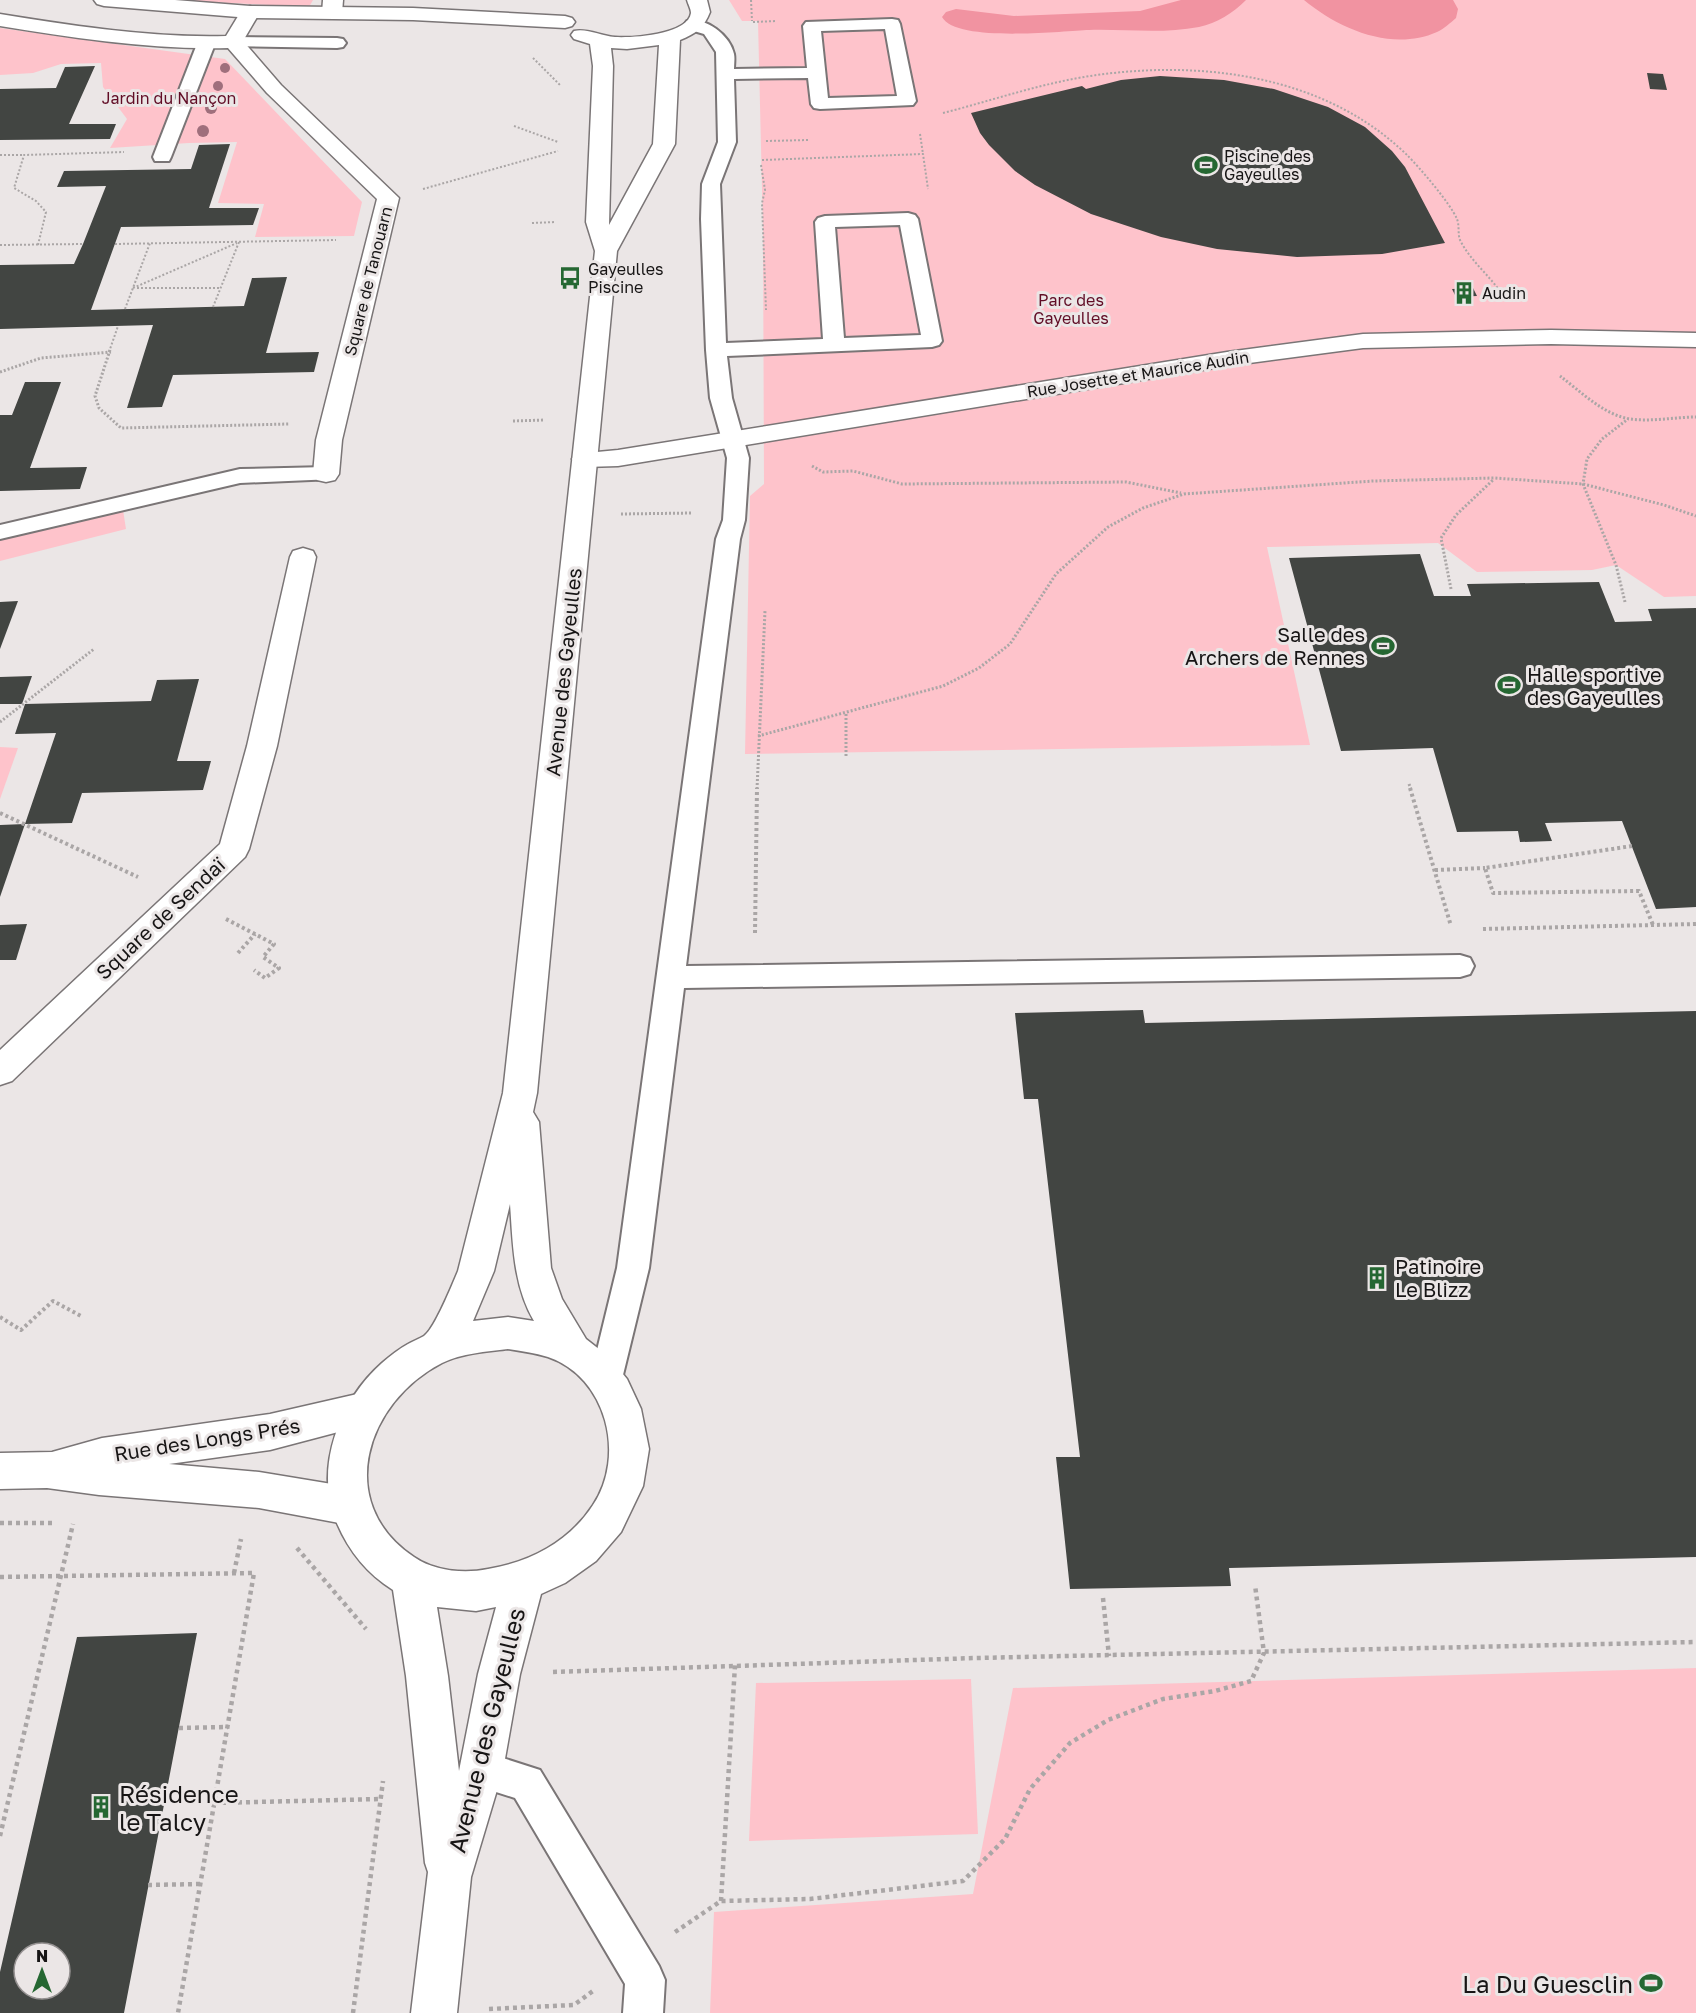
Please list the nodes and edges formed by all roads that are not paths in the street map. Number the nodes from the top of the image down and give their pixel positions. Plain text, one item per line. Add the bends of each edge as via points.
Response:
1 (104, 0) edge
2 (697, 0) edge
3 (569, 1) edge
4 (549, 2) dead end
5 (332, 7) edge
6 (250, 12) junction
7 (413, 14) junction
8 (1, 22) edge
9 (565, 22) junction
10 (693, 25) junction
11 (671, 37) junction
12 (600, 41) junction
13 (233, 42) junction
14 (337, 43) dead end
15 (206, 44) junction
16 (816, 73) junction
17 (726, 74) junction
18 (162, 157) dead end
19 (606, 251) junction
20 (1696, 340) edge
21 (834, 346) junction
22 (716, 350) junction
23 (732, 438) junction
24 (585, 459) junction
25 (326, 474) joint
26 (0, 532) edge
27 (303, 557) dead end
28 (1460, 966) road end
29 (670, 977) junction
30 (0, 1071) edge
31 (520, 1094) junction
32 (439, 1346) junction
33 (572, 1350) junction
34 (606, 1379) junction
35 (366, 1409) junction
36 (47, 1470) junction
37 (0, 1471) edge
38 (350, 1506) junction
39 (412, 1579) junction
40 (523, 1583) junction
41 (481, 1770) junction
42 (449, 1877) junction
43 (434, 2012) edge
44 (643, 2013) edge

1 - 6 street
2 - 10 street via 701,12
3 - 9 street via 563,15
4 - 7 street
5 - 6 street
5 - 7 street
6 - 13 street
7 - 9 street
8 - 15 street
9 - 12 street via 578,33
10 - 11 street
10 - 17 lane via 710,30 719,41 725,51
11 - 12 street via 636,43
11 - 19 street, Avenue des Gayeulles via 664,144
12 - 19 street, Avenue des Gayeulles via 603,66 597,222
13 - 14 lane
13 - 15 street
13 - 25 street, Square de Tanouarn via 274,89 388,198 333,423
15 - 18 lane
16 - 16 lane via 820,104 907,101 892,24 812,26
16 - 17 lane
17 - 22 lane via 726,142 711,184
19 - 24 street, Avenue des Gayeulles
20 - 23 street, Rue Josette et Maurice Audin via 1363,341
21 - 21 lane via 932,341 908,219 825,222
21 - 22 lane
22 - 23 lane via 721,398
23 - 24 street, Rue Josette et Maurice Audin via 618,458
23 - 29 lane via 738,458 735,512 728,539
24 - 31 street, Avenue des Gayeulles
25 - 26 lane via 240,476
27 - 30 street, Square de Sendaï via 262,747 234,849
28 - 29 lane
29 - 34 lane via 633,1268
31 - 32 street, Avenue des Gayeulles via 476,1271
31 - 33 street, Avenue des Gayeulles via 533,1268 545,1305
32 - 33 street, Avenue des Gayeulles via 473,1336 508,1333 542,1338
32 - 35 street, Avenue des Gayeulles via 398,1373
33 - 34 street, Avenue des Gayeulles
34 - 40 street, Avenue des Gayeulles via 618,1399 630,1443 621,1493 593,1538 549,1572
35 - 36 street, Rue des Longs Prés via 270,1432 102,1456
35 - 38 street, Avenue des Gayeulles via 348,1456
36 - 37 street, Rue des Longs Prés
36 - 38 street, Rue des Longs Prés via 259,1490
38 - 39 street, Avenue des Gayeulles via 358,1529 372,1549
39 - 40 street, Avenue des Gayeulles via 466,1592
39 - 42 street, Avenue des Gayeulles
40 - 41 street, Avenue des Gayeulles via 499,1674
41 - 42 street, Avenue des Gayeulles
41 - 44 lane via 527,1783 645,1980
42 - 43 street, Avenue des Gayeulles

